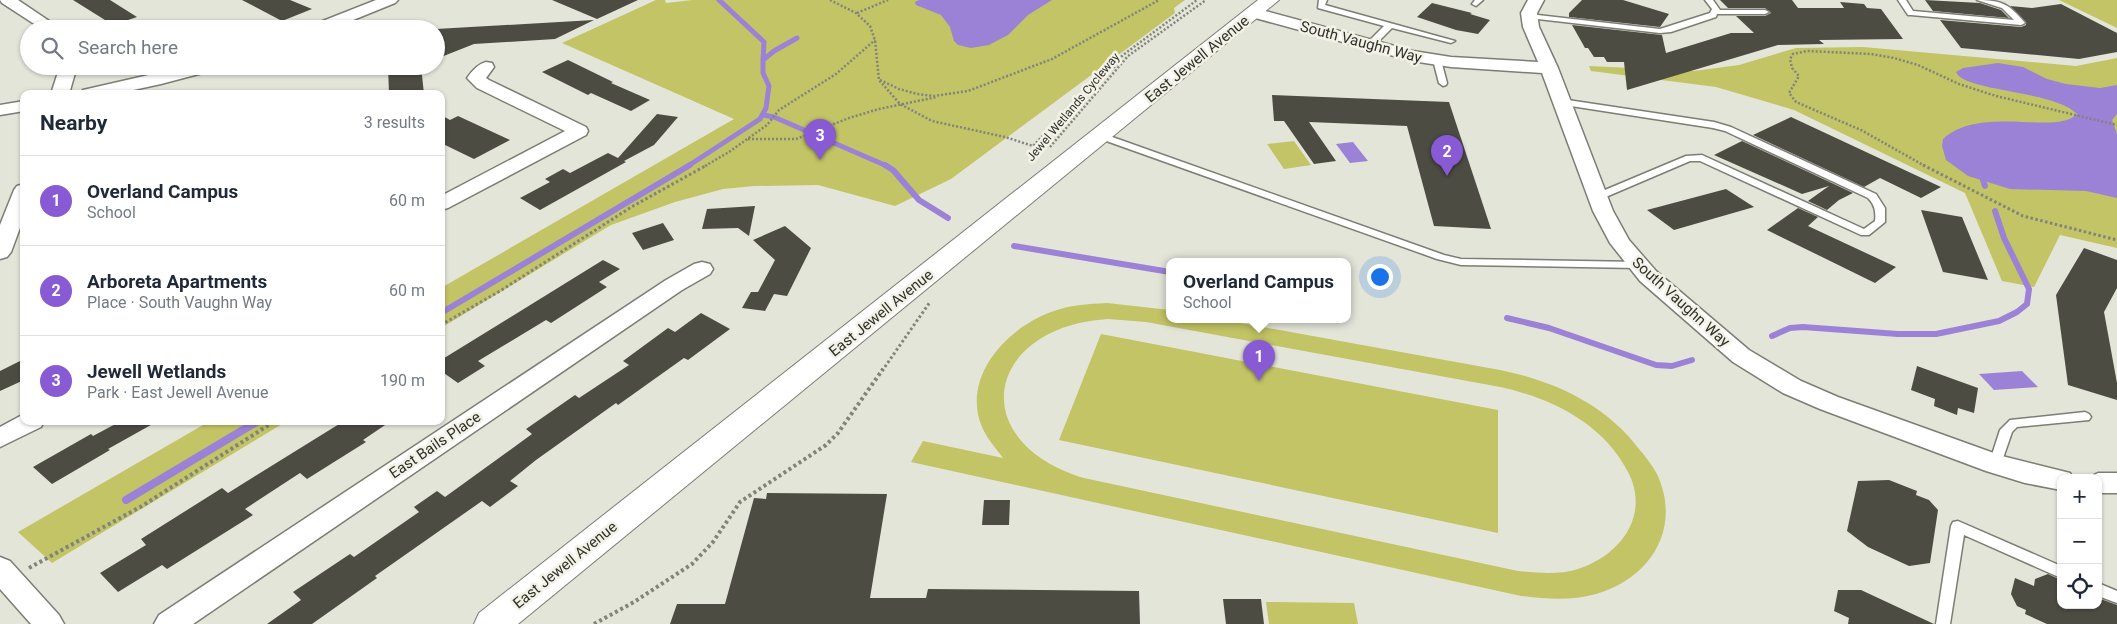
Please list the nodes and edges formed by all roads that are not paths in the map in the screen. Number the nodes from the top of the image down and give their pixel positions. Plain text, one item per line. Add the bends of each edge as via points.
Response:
1 (7, 0) edge
2 (352, 0) edge
3 (390, 0) edge
4 (1323, 0) edge
5 (1536, 0) edge
6 (1709, 0) edge
7 (1902, 0) edge
8 (1981, 0) edge
9 (1262, 6) edge
10 (369, 8) junction
11 (1716, 12) junction
12 (1765, 12) dead end
13 (1529, 16) junction
14 (39, 20) edge
15 (339, 20) edge
16 (1390, 25) junction
17 (1451, 42) dead end
18 (1369, 46) junction
19 (1437, 60) junction
20 (486, 67) dead end
21 (1549, 68) junction
22 (66, 75) edge
23 (175, 75) edge
24 (1443, 83) dead end
25 (61, 90) edge
26 (108, 90) edge
27 (1561, 102) junction
28 (20, 107) edge
29 (0, 110) edge
30 (1101, 136) junction
31 (1597, 197) junction
32 (20, 198) edge
33 (445, 202) edge
34 (6, 224) edge
35 (0, 252) edge
36 (1637, 265) junction
37 (702, 269) dead end
38 (2085, 417) dead end
39 (24, 425) edge
40 (0, 438) edge
41 (1995, 464) junction
42 (2057, 479) edge
43 (2102, 483) edge
44 (2117, 483) edge
45 (2057, 570) edge
46 (5, 575) edge
47 (2102, 591) edge
48 (2117, 597) edge
49 (49, 624) edge
50 (169, 624) edge
51 (492, 624) edge
52 (1943, 624) edge

1 - 14 street
2 - 10 street
3 - 10 street
4 - 16 lane via 1321,6
5 - 13 street
6 - 11 lane
7 - 8 lane via 1911,13 2020,23 2005,6
9 - 18 street, South Vaughn Way
9 - 30 street, East Jewell Avenue
10 - 15 street
11 - 12 lane
11 - 13 lane via 1668,30
13 - 21 street
16 - 17 lane
16 - 18 lane
18 - 19 street, South Vaughn Way
19 - 21 street, South Vaughn Way
19 - 24 lane
20 - 33 street via 476,78 483,84 579,131
21 - 27 street, South Vaughn Way
22 - 25 street
23 - 26 street
27 - 31 street, South Vaughn Way
27 - 31 lane via 1728,128 1872,196 1880,204 1882,212 1880,222 1865,233 1702,158 1689,158
28 - 29 street
30 - 36 lane via 1441,258 1461,262
30 - 51 street, East Jewell Avenue
31 - 36 street, South Vaughn Way via 1612,230
32 - 34 street
34 - 35 street
36 - 41 street, South Vaughn Way via 1725,342 1768,374 1830,403
37 - 50 street, East Bails Place
38 - 41 lane via 2014,424 2006,430
39 - 40 street
41 - 42 street, South Vaughn Way
43 - 44 street
45 - 52 lane via 1958,526
46 - 49 street
47 - 48 lane

